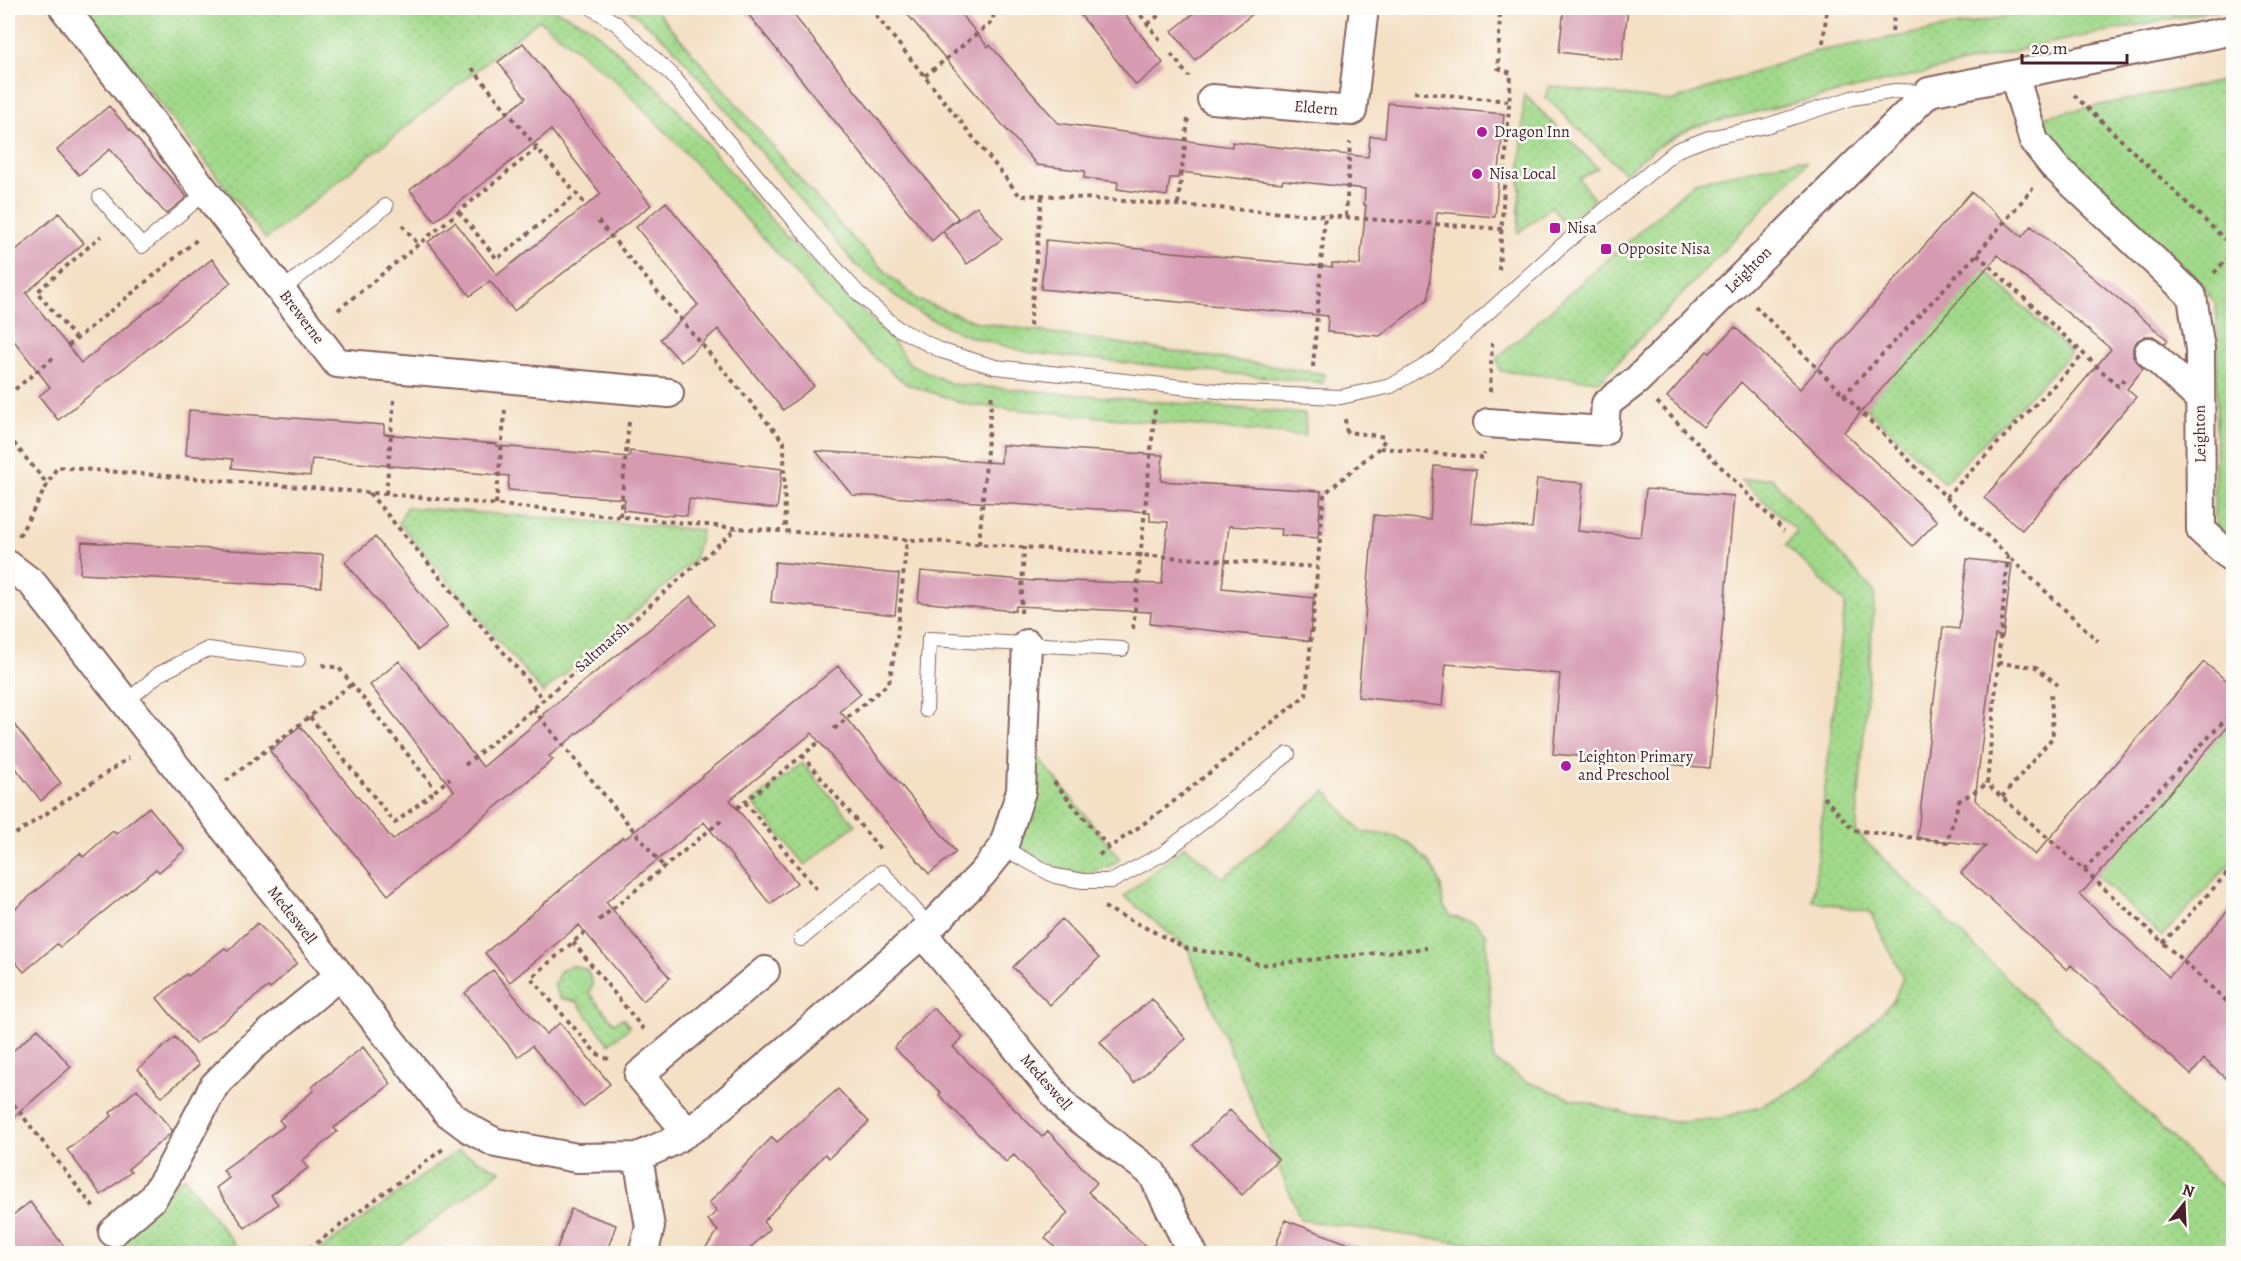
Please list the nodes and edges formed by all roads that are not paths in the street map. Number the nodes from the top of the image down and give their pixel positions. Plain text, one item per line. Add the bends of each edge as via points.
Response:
1 (64, 8) edge
2 (592, 8) edge
3 (1364, 8) edge
4 (2234, 30) edge
5 (2014, 75) junction
6 (1929, 92) junction
7 (1198, 97) road end
8 (206, 192) junction
9 (100, 197) dead end
10 (386, 206) dead end
11 (282, 290) junction
12 (2149, 352) road end
13 (669, 393) dead end
14 (2200, 399) junction
15 (1488, 423) dead end
16 (2234, 560) edge
17 (8, 565) edge
18 (1024, 644) junction
19 (1122, 649) road end
20 (298, 660) road end
21 (126, 702) junction
22 (926, 710) dead end
23 (1288, 754) dead end
24 (1001, 851) junction
25 (926, 930) junction
26 (801, 939) dead end
27 (765, 971) dead end
28 (340, 975) junction
29 (687, 1132) junction
30 (638, 1157) junction
31 (112, 1232) road end
32 (643, 1254) edge
33 (1193, 1254) edge

1 - 8 street, Brewerne
2 - 6 lane via 617,24 671,74 815,245 858,293 897,328 942,351 995,367 1237,393 1341,397 1391,386 1438,358 1558,249 1677,150 1852,98 1895,91
3 - 7 street, Eldern via 1352,111
4 - 5 street
5 - 6 street
5 - 14 street, Leighton via 2034,141 2053,165 2192,296 2200,348
6 - 15 street, Leighton via 1636,381 1606,404 1604,431
8 - 9 lane via 142,246
8 - 11 street, Brewerne
10 - 11 lane
11 - 13 street, Brewerne via 337,363
12 - 14 street
14 - 16 street, Leighton via 2201,530
17 - 21 street, Medeswell via 32,583
18 - 19 lane
18 - 22 lane via 929,639
18 - 24 street via 1022,791
20 - 21 lane via 208,649 159,674
21 - 28 street, Medeswell
23 - 24 lane via 1164,853 1112,881 1055,876
24 - 25 street, Medeswell
25 - 26 lane via 882,872
25 - 29 street, Medeswell
25 - 33 street, Medeswell via 1067,1109 1152,1173
27 - 29 street via 639,1075
28 - 30 street, Medeswell via 447,1112 471,1129 496,1143 577,1158
28 - 31 street via 251,1048 214,1086 152,1199
29 - 30 street, Medeswell
30 - 32 street via 650,1227

